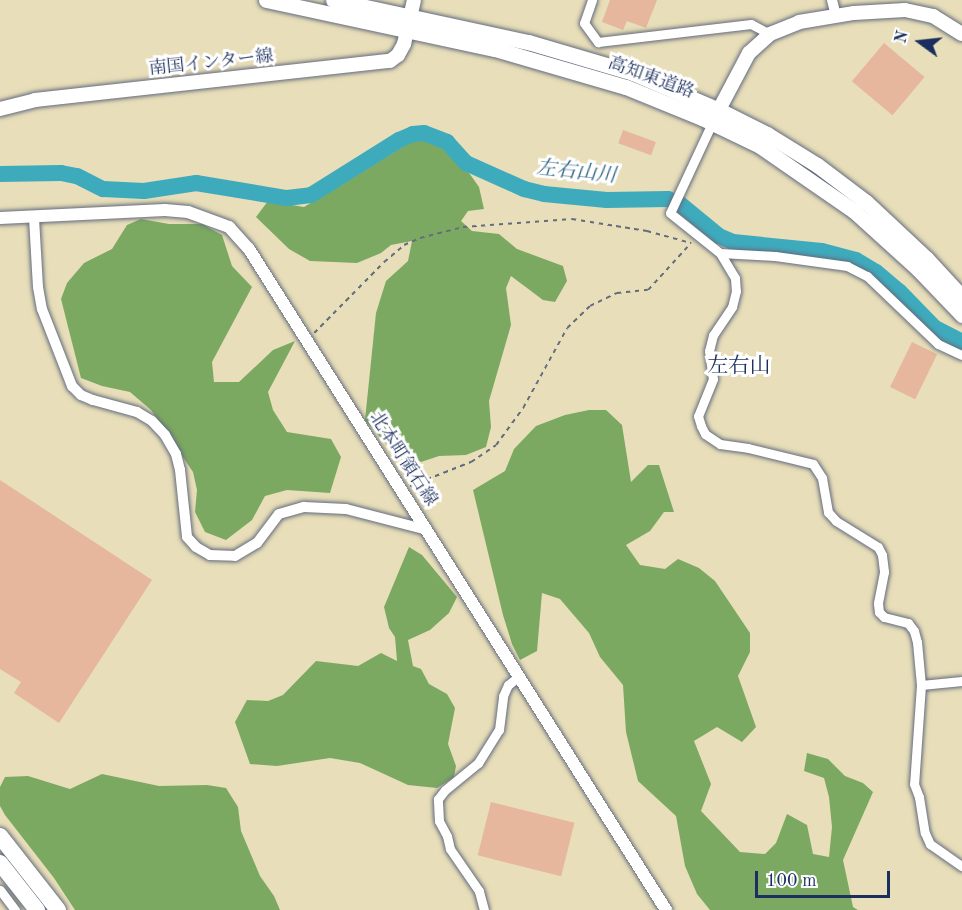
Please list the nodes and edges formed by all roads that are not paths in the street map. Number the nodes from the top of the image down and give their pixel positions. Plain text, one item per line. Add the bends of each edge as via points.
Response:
1 (266, 0) edge
2 (333, 0) edge
3 (592, 0) edge
4 (832, 0) edge
5 (411, 15) edge
6 (836, 16) junction
7 (770, 34) junction
8 (962, 34) edge
9 (0, 109) edge
10 (716, 116) junction
11 (0, 218) edge
12 (34, 218) junction
13 (720, 254) junction
14 (962, 297) edge
15 (962, 315) edge
16 (962, 355) edge
17 (427, 530) junction
18 (518, 677) junction
19 (962, 681) edge
20 (921, 685) junction
21 (0, 836) edge
22 (0, 863) edge
23 (961, 865) edge
24 (0, 890) edge
25 (15, 910) edge
26 (37, 910) edge
27 (58, 910) edge
28 (484, 910) edge
29 (666, 910) edge

1 - 5 highway, 高知東道路
2 - 5 highway, 高知東道路
3 - 7 street via 584,23 598,42 751,24
4 - 6 street
5 - 9 main road, 南国インター線 via 398,55 390,61 35,100
5 - 10 highway, 高知東道路 via 495,49
6 - 7 main road via 799,22
6 - 8 main road via 912,11 933,16
7 - 10 main road via 749,53
10 - 13 street via 670,213
10 - 14 highway, 高知東道路 via 767,134 817,165 866,202
10 - 15 highway, 高知東道路 via 854,211
11 - 12 main road, 北本町領石線
12 - 17 main road, 北本町領石線 via 165,210 209,217 229,227 249,249
12 - 17 street via 42,309 72,386 93,400 137,412 165,435 180,470 187,537 196,547 210,555 235,556 257,543 279,514 304,507 346,509
13 - 16 street via 775,256 847,266 867,276 938,344
13 - 20 street via 732,272 736,291 732,308 712,335 709,361 713,379 698,416 701,426 705,434 720,444 813,464 819,471 828,512 873,543 882,555 879,612 908,623 914,631
17 - 18 main road, 北本町領石線
18 - 28 street via 508,685 499,730 478,764 438,799 439,821 450,849 479,891
18 - 29 main road, 北本町領石線
19 - 20 street
20 - 23 street via 914,784 930,843
21 - 27 highway
22 - 26 highway
24 - 25 street

